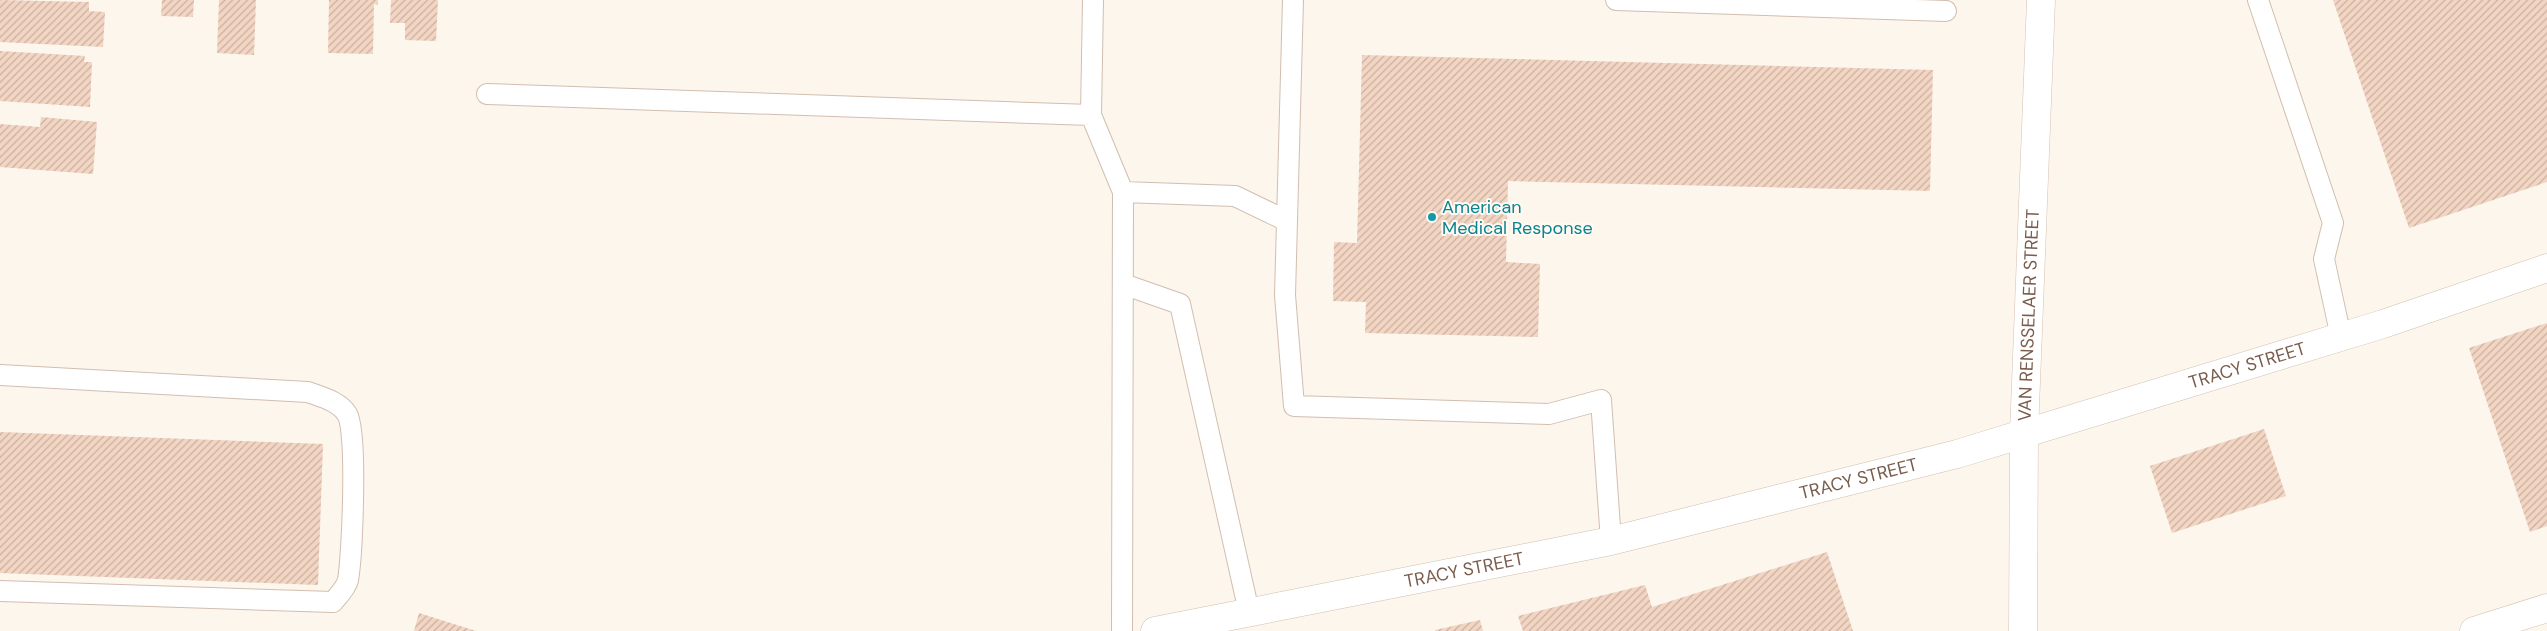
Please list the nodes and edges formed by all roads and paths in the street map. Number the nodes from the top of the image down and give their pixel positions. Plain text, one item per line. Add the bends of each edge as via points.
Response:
1 (1093, 0) edge
2 (1293, 0) edge
3 (1616, 0) edge
4 (2041, 0) edge
5 (2258, 0) edge
6 (1744, 2) edge
7 (1946, 11) dead end
8 (487, 94) dead end
9 (1091, 114) junction
10 (1123, 192) junction
11 (1287, 221) junction
12 (2547, 268) edge
13 (1123, 284) junction
14 (2341, 337) junction
15 (0, 375) edge
16 (2024, 433) junction
17 (1611, 540) junction
18 (0, 591) edge
19 (2547, 608) edge
20 (1249, 612) junction
21 (2488, 629) edge
22 (1122, 631) edge
23 (1155, 631) edge
24 (2023, 631) edge

1 - 9 lane
2 - 11 lane
3 - 6 lane
4 - 16 street, VAN RENSSELAER STREET
5 - 14 lane via 2333,223 2324,259
6 - 7 lane
8 - 9 lane
9 - 10 lane
10 - 11 lane via 1235,196
10 - 13 lane
11 - 17 lane via 1285,295 1294,406 1549,414 1601,400
12 - 14 street, TRACY STREET
13 - 20 lane via 1180,304
13 - 22 lane
14 - 16 street, TRACY STREET
15 - 18 lane via 308,392 330,400 347,414 353,432 352,540 347,583 333,602
16 - 17 street, TRACY STREET via 1957,454
16 - 24 street, VAN RENSSELAER STREET
17 - 20 street, TRACY STREET
19 - 21 street
20 - 23 street, TRACY STREET

